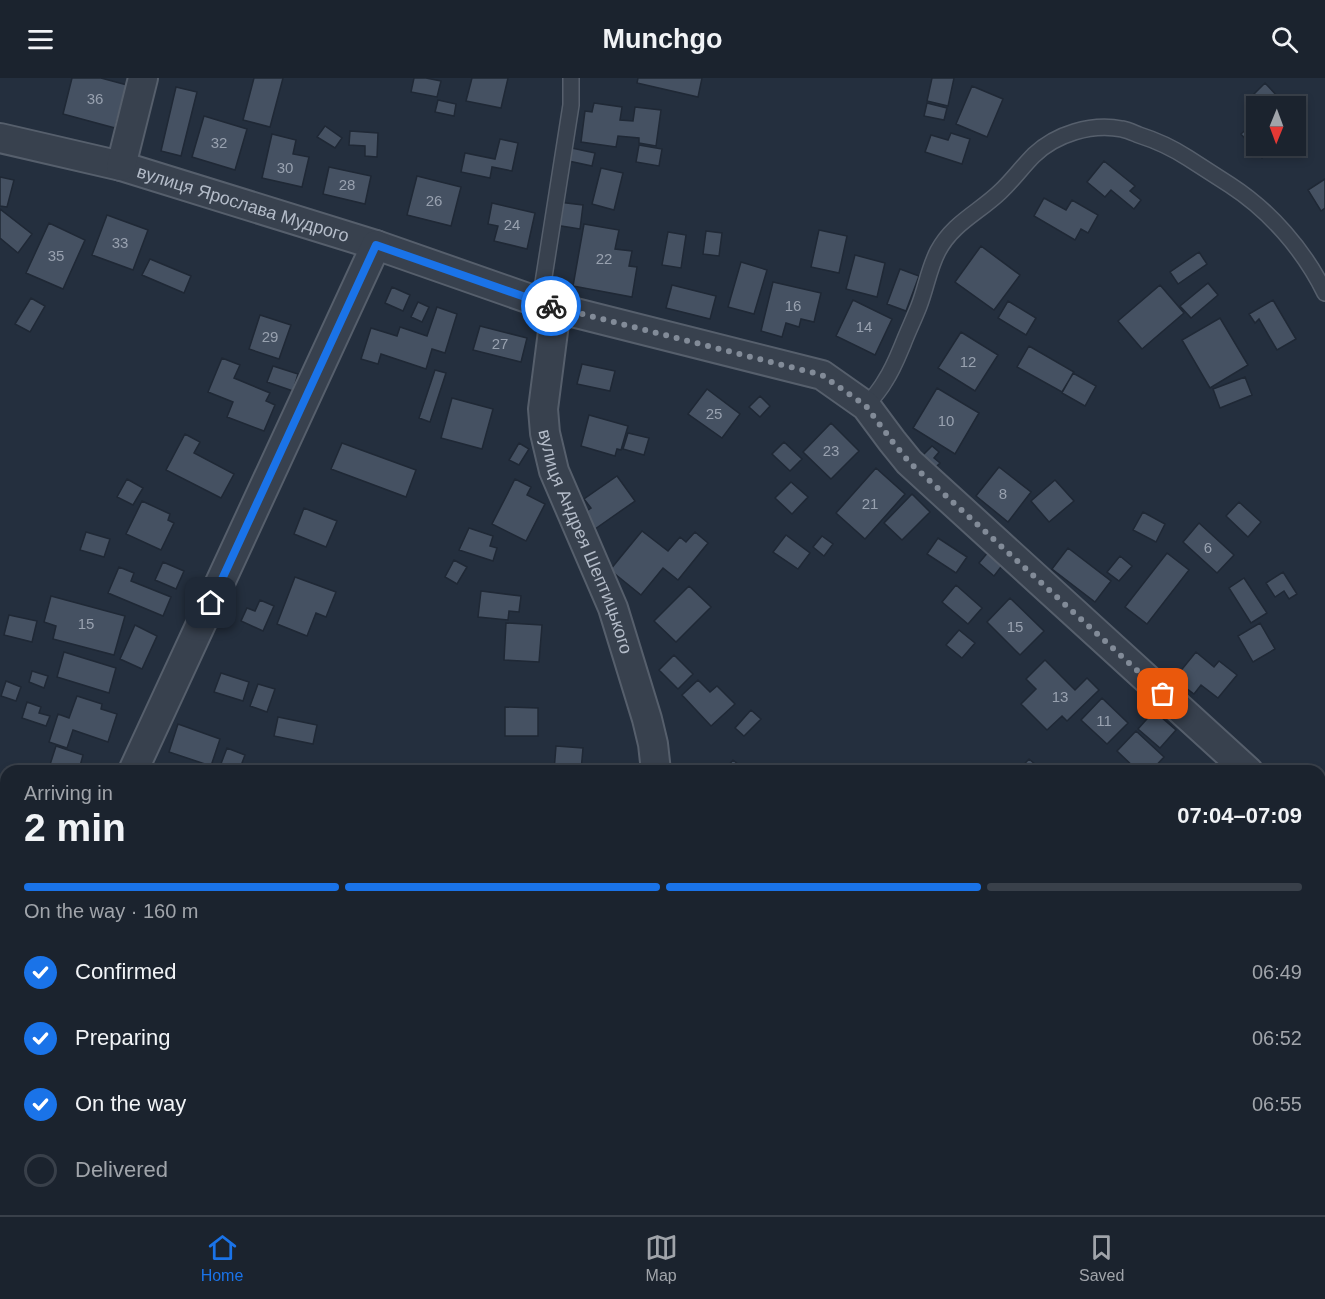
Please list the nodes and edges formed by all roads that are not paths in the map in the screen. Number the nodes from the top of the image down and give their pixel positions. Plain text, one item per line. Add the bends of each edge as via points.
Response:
1 (143, 78) edge
2 (571, 78) edge
3 (0, 138) edge
4 (121, 166) junction
5 (376, 245) junction
6 (1325, 292) edge
7 (548, 305) junction
8 (866, 406) junction
9 (136, 765) edge
10 (655, 765) edge
11 (1241, 765) edge

1 - 4 street
2 - 7 lane
3 - 4 street, вулиця Ярослава Мудрого
4 - 5 street, вулиця Ярослава Мудрого
5 - 7 street, вулиця Ярослава Мудрого
5 - 9 street
6 - 8 lane via 1278,224 1232,186 1156,140 1123,129 1077,131 1034,155 999,193 946,238 894,365
7 - 8 street, вулиця Ярослава Мудрого via 822,375
7 - 10 street, вулиця Андрея Шептицького via 543,409 548,452 613,608 647,719
8 - 11 street, вулиця Ярослава Мудрого via 909,462

